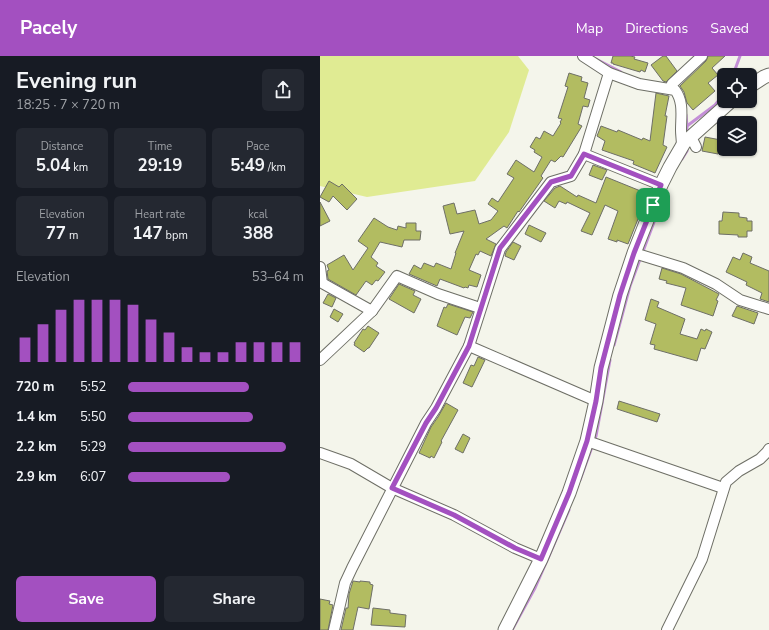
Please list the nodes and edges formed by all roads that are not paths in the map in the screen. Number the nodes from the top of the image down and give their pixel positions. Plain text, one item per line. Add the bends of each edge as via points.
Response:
1 (583, 56) edge
2 (702, 56) edge
3 (609, 73) junction
4 (769, 75) edge
5 (757, 82) edge
6 (671, 87) junction
7 (724, 108) edge
8 (689, 142) junction
9 (584, 154) junction
10 (661, 185) junction
11 (639, 255) junction
12 (320, 268) edge
13 (480, 308) junction
14 (769, 309) edge
15 (372, 311) junction
16 (469, 346) junction
17 (320, 360) edge
18 (596, 401) junction
19 (591, 442) junction
20 (769, 449) edge
21 (320, 453) edge
22 (392, 488) junction
23 (723, 488) junction
24 (541, 559) junction
25 (334, 630) edge
26 (505, 630) edge
27 (667, 630) edge

1 - 3 street
2 - 6 street
3 - 6 street via 646,85
3 - 9 street
4 - 5 street
6 - 8 street via 680,99 681,131
7 - 8 street
8 - 10 street via 670,167
9 - 10 street
9 - 13 street via 571,176 551,182 500,248
10 - 11 street
11 - 14 street via 683,268 716,284 740,300
11 - 18 street via 609,336
12 - 15 street via 322,282
13 - 15 street via 438,294 397,276
13 - 16 street
15 - 17 street
16 - 18 street
16 - 22 street
18 - 19 street
19 - 23 street
19 - 24 street
20 - 23 street via 760,459 729,478
21 - 22 street via 351,464
22 - 24 street via 454,515
22 - 25 street via 345,583
23 - 27 street via 702,559
24 - 26 street

